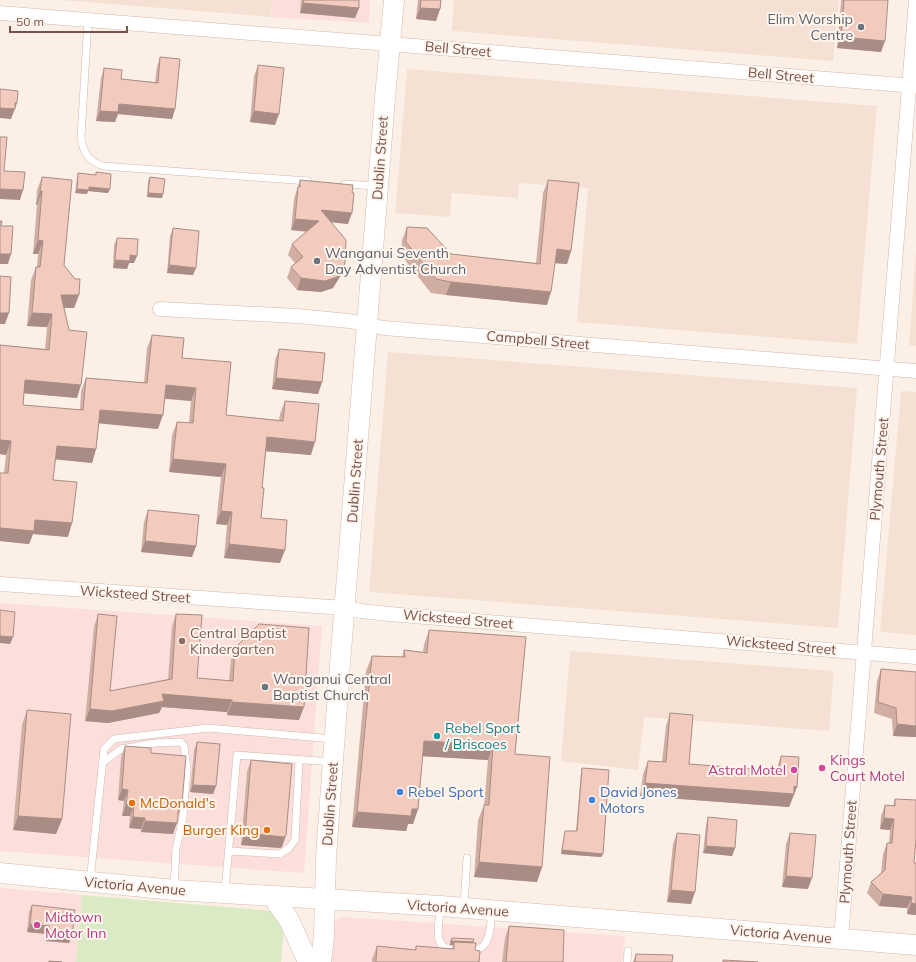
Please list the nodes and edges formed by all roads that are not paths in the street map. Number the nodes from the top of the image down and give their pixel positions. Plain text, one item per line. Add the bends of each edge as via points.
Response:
1 (394, 0) edge
2 (916, 0) edge
3 (0, 13) edge
4 (88, 20) junction
5 (390, 44) junction
6 (913, 86) edge
7 (315, 182) edge
8 (339, 184) edge
9 (378, 187) junction
10 (160, 309) dead end
11 (368, 324) junction
12 (887, 369) junction
13 (916, 371) edge
14 (0, 584) edge
15 (345, 608) junction
16 (864, 652) junction
17 (916, 657) edge
18 (334, 739) junction
19 (299, 760) junction
20 (333, 762) junction
21 (102, 763) junction
22 (228, 851) junction
23 (467, 858) dead end
24 (0, 873) edge
25 (90, 882) junction
26 (174, 890) junction
27 (224, 893) junction
28 (272, 896) junction
29 (325, 900) junction
30 (441, 906) junction
31 (464, 908) junction
32 (492, 910) junction
33 (841, 939) junction
34 (916, 945) edge
35 (628, 952) dead end
36 (308, 962) edge
37 (321, 962) edge
38 (627, 962) edge

1 - 5 main road, Dublin Street
2 - 6 street, Plymouth Street
3 - 4 street, Bell Street
4 - 5 street, Bell Street
4 - 7 lane via 80,137 84,150 91,160 103,166
5 - 6 street, Bell Street
5 - 9 main road, Dublin Street
6 - 12 street, Plymouth Street
8 - 9 lane
9 - 11 main road, Dublin Street
10 - 11 street, Campbell Street via 296,316
11 - 12 street, Campbell Street via 384,328
11 - 15 main road, Dublin Street
12 - 13 street, Campbell Street
12 - 16 street, Plymouth Street
14 - 15 street, Wicksteed Street
15 - 16 street, Wicksteed Street
15 - 18 main road, Dublin Street
16 - 17 street, Wicksteed Street
16 - 33 street, Plymouth Street
18 - 20 main road, Dublin Street
18 - 21 lane via 208,728 114,739 104,749
19 - 20 lane
19 - 22 lane via 295,840 289,848 280,854
19 - 22 lane via 237,756
20 - 29 main road, Dublin Street
21 - 25 lane
21 - 26 lane via 121,749 155,743 181,742 184,746 187,769 183,817 176,849
22 - 27 lane
23 - 31 lane
24 - 25 main road, Victoria Avenue
25 - 26 main road, Victoria Avenue
26 - 27 main road, Victoria Avenue
27 - 28 main road, Victoria Avenue
28 - 29 main road, Victoria Avenue
28 - 36 main road via 289,920
29 - 30 main road, Victoria Avenue
29 - 37 main road, Dublin Street
30 - 31 main road, Victoria Avenue
30 - 32 lane via 438,932 442,946 448,950 477,951 483,946 489,935
31 - 32 main road, Victoria Avenue
32 - 33 main road, Victoria Avenue
33 - 34 main road, Victoria Avenue
35 - 38 lane

